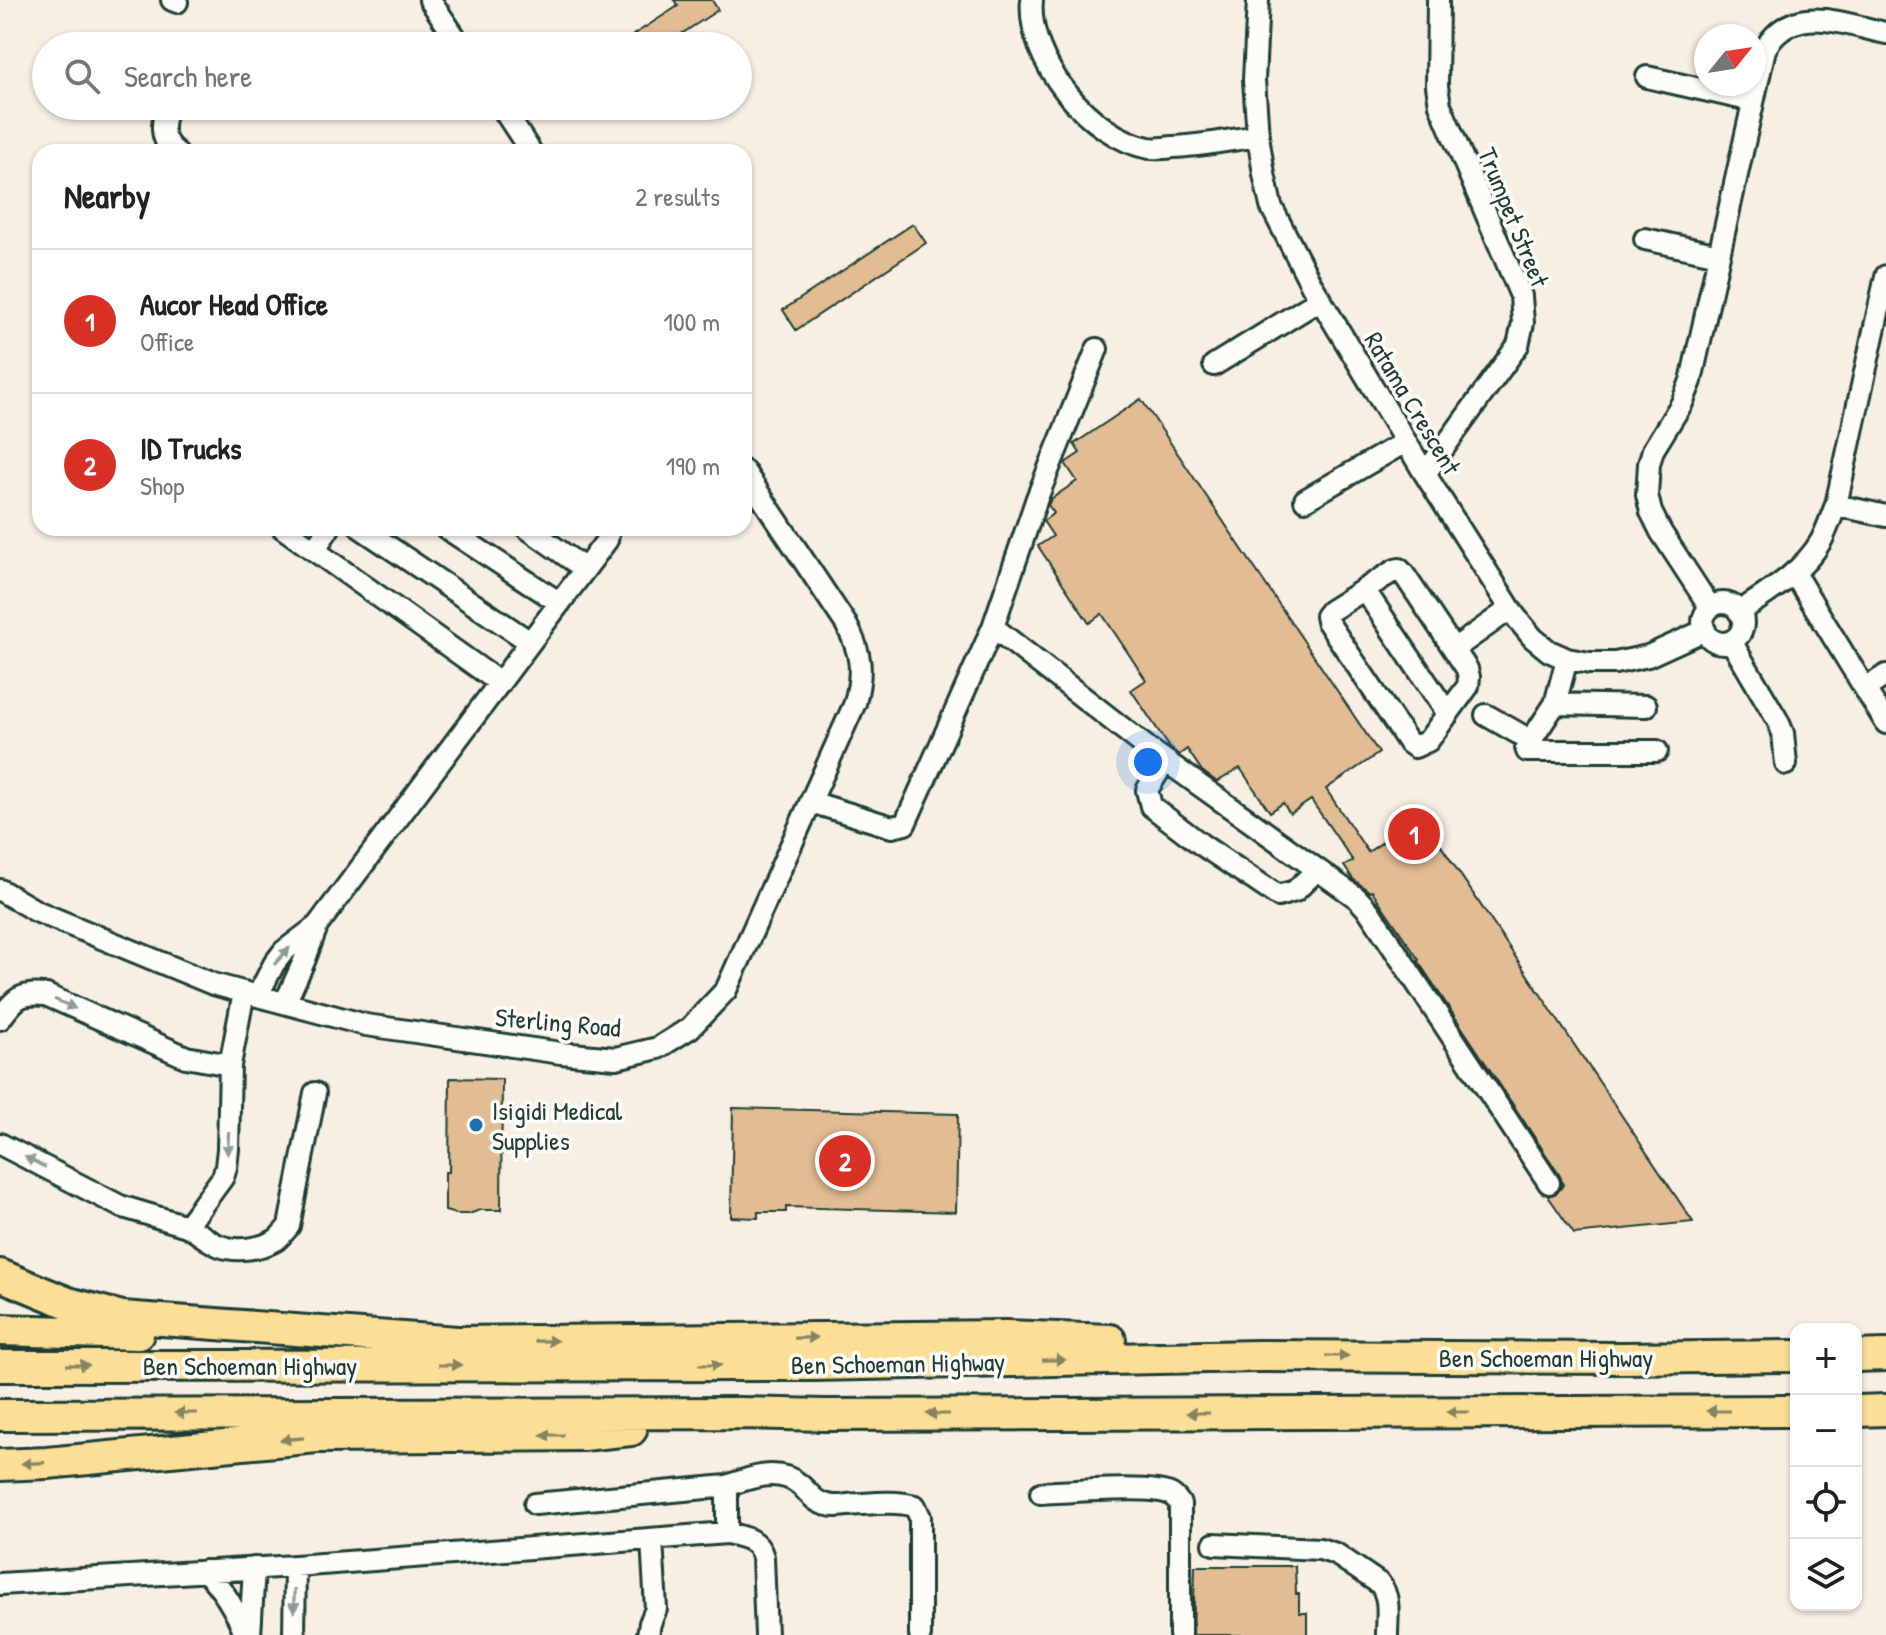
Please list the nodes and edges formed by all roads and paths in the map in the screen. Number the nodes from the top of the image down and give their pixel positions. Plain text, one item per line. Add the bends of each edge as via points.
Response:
1 (430, 0) edge
2 (1032, 0) edge
3 (1258, 0) edge
4 (1438, 0) edge
5 (452, 32) edge
6 (1886, 33) edge
7 (1647, 77) dead end
8 (1753, 101) junction
9 (163, 120) edge
10 (510, 120) edge
11 (1258, 136) junction
12 (168, 144) edge
13 (526, 144) edge
14 (1645, 239) dead end
15 (1719, 255) junction
16 (1886, 276) edge
17 (1321, 299) junction
18 (1097, 349) dead end
19 (1877, 352) edge
20 (1214, 365) dead end
21 (1405, 442) junction
22 (1425, 474) junction
23 (752, 483) edge
24 (1305, 500) dead end
25 (1836, 505) junction
26 (1886, 516) edge
27 (294, 536) edge
28 (324, 536) edge
29 (373, 536) edge
30 (458, 536) edge
31 (538, 536) edge
32 (608, 536) edge
33 (314, 550) junction
34 (585, 569) junction
35 (1794, 573) junction
36 (1364, 589) junction
37 (560, 603) junction
38 (1710, 607) junction
39 (1510, 609) junction
40 (1739, 612) junction
41 (993, 627) junction
42 (1705, 630) junction
43 (1731, 641) junction
44 (530, 642) junction
45 (1454, 649) junction
46 (1567, 659) junction
47 (1886, 675) edge
48 (500, 683) junction
49 (1865, 689) junction
50 (1555, 704) junction
51 (1646, 706) dead end
52 (1448, 714) junction
53 (1486, 715) dead end
54 (1886, 723) edge
55 (1530, 740) junction
56 (1657, 751) dead end
57 (1165, 761) junction
58 (1786, 764) dead end
59 (811, 802) junction
60 (1317, 870) junction
61 (0, 890) edge
62 (317, 926) junction
63 (251, 994) junction
64 (285, 1003) junction
65 (0, 1019) edge
66 (230, 1065) junction
67 (315, 1093) dead end
68 (0, 1144) edge
69 (1549, 1183) dead end
70 (187, 1226) junction
71 (0, 1275) edge
72 (0, 1330) edge
73 (457, 1342) junction
74 (1886, 1355) edge
75 (1259, 1356) junction
76 (1790, 1356) edge
77 (1862, 1356) edge
78 (0, 1366) edge
79 (1886, 1410) edge
80 (1790, 1411) edge
81 (1862, 1411) edge
82 (740, 1413) junction
83 (0, 1415) edge
84 (0, 1465) edge
85 (727, 1486) junction
86 (1041, 1493) dead end
87 (535, 1504) dead end
88 (727, 1533) junction
89 (645, 1539) junction
90 (1214, 1544) dead end
91 (295, 1566) junction
92 (254, 1568) junction
93 (205, 1571) junction
94 (0, 1584) edge
95 (649, 1629) edge
96 (248, 1635) edge
97 (294, 1635) edge
98 (766, 1635) edge
99 (920, 1635) edge
100 (1180, 1635) edge
101 (1387, 1635) edge

1 - 5 street
2 - 11 street via 1042,54 1078,106 1101,127 1151,149
3 - 11 street, Ratama Crescent
4 - 22 street, Trumpet Street via 1440,105 1521,296 1523,323 1518,345
6 - 8 street via 1810,18 1788,25 1765,49
7 - 8 street
8 - 15 street
9 - 12 street
10 - 13 street
11 - 17 street, Ratama Crescent via 1271,206
14 - 15 street
15 - 38 street via 1691,381 1653,450 1647,495 1661,532
16 - 19 street
17 - 20 street
17 - 21 street, Ratama Crescent
18 - 41 street
19 - 25 street
21 - 22 street, Ratama Crescent
21 - 24 street
22 - 39 street, Ratama Crescent
23 - 59 street, Sterling Road via 846,624 861,662 855,703
25 - 26 street
25 - 35 street via 1821,540
27 - 33 street
28 - 33 street
29 - 44 street
30 - 37 street
31 - 34 street
32 - 34 street
33 - 48 street
34 - 37 street
35 - 40 street
35 - 49 street
36 - 45 street via 1399,569
36 - 52 street
36 - 52 street via 1326,616 1367,682 1415,747 1428,741
37 - 44 street
38 - 40 street via 1729,604
38 - 42 street
39 - 45 street
39 - 46 street, Ratama Crescent via 1533,638
40 - 43 street via 1742,629
41 - 57 street
41 - 59 street via 905,824 892,827
42 - 43 street via 1715,641
42 - 46 street, Ratama Crescent via 1637,659
43 - 58 street via 1778,721
44 - 48 street
45 - 52 street via 1469,677
46 - 50 street
47 - 49 street
48 - 62 street
49 - 54 street
50 - 51 street
50 - 55 street
53 - 55 street
55 - 56 street via 1528,752
57 - 60 street
57 - 60 street via 1147,790 1151,806 1202,845 1278,896 1295,891
59 - 64 street, Sterling Road via 726,990 690,1028 658,1048 616,1058 561,1053 366,1025
60 - 69 street via 1369,911
61 - 63 street, Sterling Road via 36,911 213,984
63 -> 62 street via 284,951
62 - 64 street
63 - 64 street, Sterling Road
63 - 66 street
65 -> 66 street via 18,998 46,995 186,1057
66 -> 70 street via 226,1167
67 - 70 street via 289,1226 282,1234 274,1241 235,1249 219,1246
70 -> 68 street via 120,1206
71 - 73 highway via 68,1303 122,1317
72 - 73 highway via 371,1346
73 -> 75 highway via 1006,1336 1165,1342
74 - 77 highway
75 -> 76 highway, Ben Schoeman Highway
78 -> 75 highway, Ben Schoeman Highway via 813,1365
79 - 81 highway
80 -> 82 highway, Ben Schoeman Highway
82 -> 83 highway, Ben Schoeman Highway
82 -> 84 highway via 583,1435 317,1437
85 - 87 street
85 - 88 street
85 - 99 street via 753,1476 785,1477 829,1506 915,1506 920,1517
86 - 100 street via 1159,1490 1173,1495 1180,1504
88 - 89 street
88 - 98 street via 748,1538 761,1550
89 - 91 street
89 - 95 street via 643,1611
90 - 101 street via 1336,1554 1385,1590
91 - 92 street
91 -> 97 street
92 - 93 street
92 - 96 street
93 - 94 street
93 - 96 street via 228,1597

